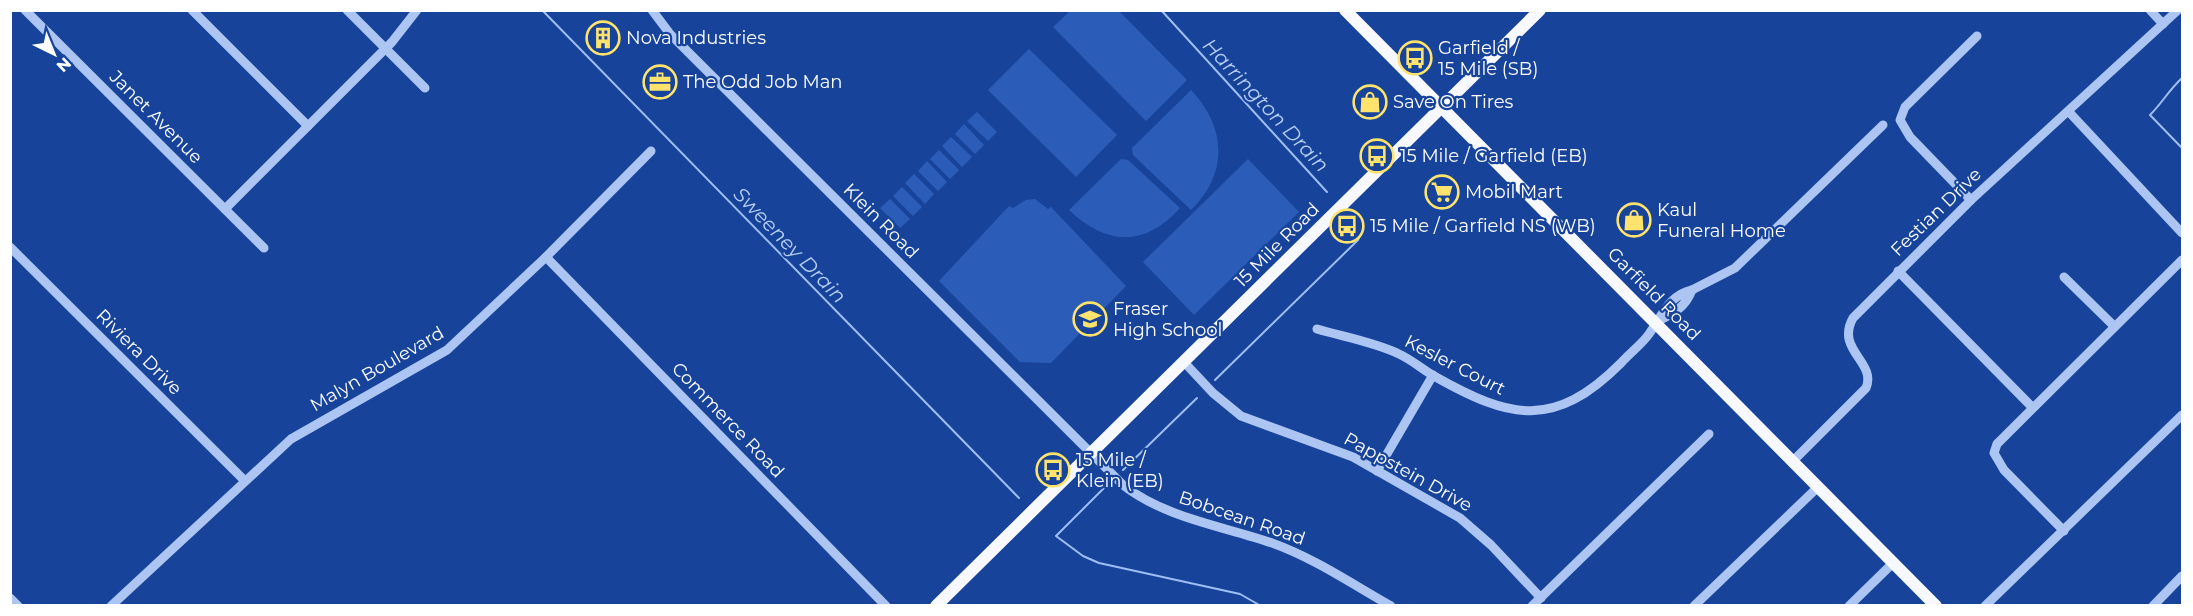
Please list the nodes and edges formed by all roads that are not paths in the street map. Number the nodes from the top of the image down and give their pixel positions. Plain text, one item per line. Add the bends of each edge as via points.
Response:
1 (25, 10) edge
2 (192, 10) edge
3 (347, 10) edge
4 (417, 10) edge
5 (652, 10) edge
6 (1345, 10) edge
7 (1540, 10) edge
8 (2150, 10) edge
9 (2178, 10) edge
10 (2163, 24) junction
11 (1977, 36) dead end
12 (385, 49) junction
13 (425, 88) dead end
14 (1442, 108) junction
15 (2069, 112) junction
16 (1883, 125) dead end
17 (308, 126) junction
18 (651, 151) dead end
19 (1971, 200) junction
20 (225, 209) junction
21 (2182, 233) edge
22 (10, 247) edge
23 (264, 248) dead end
24 (546, 257) junction
25 (2182, 260) edge
26 (1898, 271) junction
27 (2064, 277) dead end
28 (1656, 322) junction
29 (2114, 326) junction
30 (1317, 329) dead end
31 (1184, 362) junction
32 (1433, 375) junction
33 (2032, 407) junction
34 (2182, 415) edge
35 (1709, 434) dead end
36 (1091, 453) junction
37 (1793, 461) junction
38 (1377, 471) junction
39 (244, 480) junction
40 (1818, 486) junction
41 (2064, 531) junction
42 (1893, 563) junction
43 (2182, 576) edge
44 (10, 598) edge
45 (1541, 598) junction
46 (18, 606) edge
47 (111, 606) edge
48 (886, 606) edge
49 (936, 606) edge
50 (1390, 606) edge
51 (1532, 606) edge
52 (1694, 606) edge
53 (1849, 606) edge
54 (1936, 606) edge
55 (1985, 606) edge
56 (2153, 606) edge

1 - 20 street, Janet Avenue
2 - 17 street
3 - 12 street
4 - 12 street
5 - 36 street, Klein Road via 670,34
6 - 14 main road, Garfield Road
7 - 14 main road, 15 Mile Road
8 - 10 street
9 - 10 street, Festian Drive
10 - 15 street, Festian Drive
11 - 19 street via 1905,106 1900,120 1910,137
12 - 13 street
12 - 17 street
14 - 28 main road, Garfield Road
14 - 31 main road, 15 Mile Road
15 - 19 street, Festian Drive
15 - 21 street
16 - 28 street via 1735,268 1692,290 1688,302
17 - 20 street
18 - 24 street, Malyn Boulevard
19 - 26 street, Festian Drive
20 - 23 street, Janet Avenue
22 - 39 street, Riviera Drive
24 - 39 street, Malyn Boulevard via 447,350 308,427
24 - 48 street, Commerce Road
25 - 29 street
26 - 33 street
26 - 37 street, Festian Drive via 1849,325 1851,347 1869,378 1866,388
27 - 29 street
28 - 32 street, Kesler Court via 1649,335 1608,375 1570,403 1552,409 1504,409
28 - 37 main road, Garfield Road
29 - 33 street
30 - 32 street, Kesler Court via 1385,348
31 - 36 main road, 15 Mile Road
31 - 38 street, Pappstein Drive via 1241,416 1335,449
32 - 38 street
33 - 41 street via 2002,437 1994,453 2004,470
34 - 41 street
35 - 45 street
36 - 49 main road, 15 Mile Road
36 - 50 street, Bobcean Road via 1123,485 1150,503 1275,544 1317,563
37 - 40 main road, Garfield Road
38 - 45 street, Pappstein Drive via 1473,528
39 - 47 street, Malyn Boulevard
40 - 42 main road, Garfield Road
40 - 52 street
41 - 55 street
42 - 53 street
42 - 54 main road, Garfield Road
43 - 56 street
44 - 46 street
45 - 51 street

